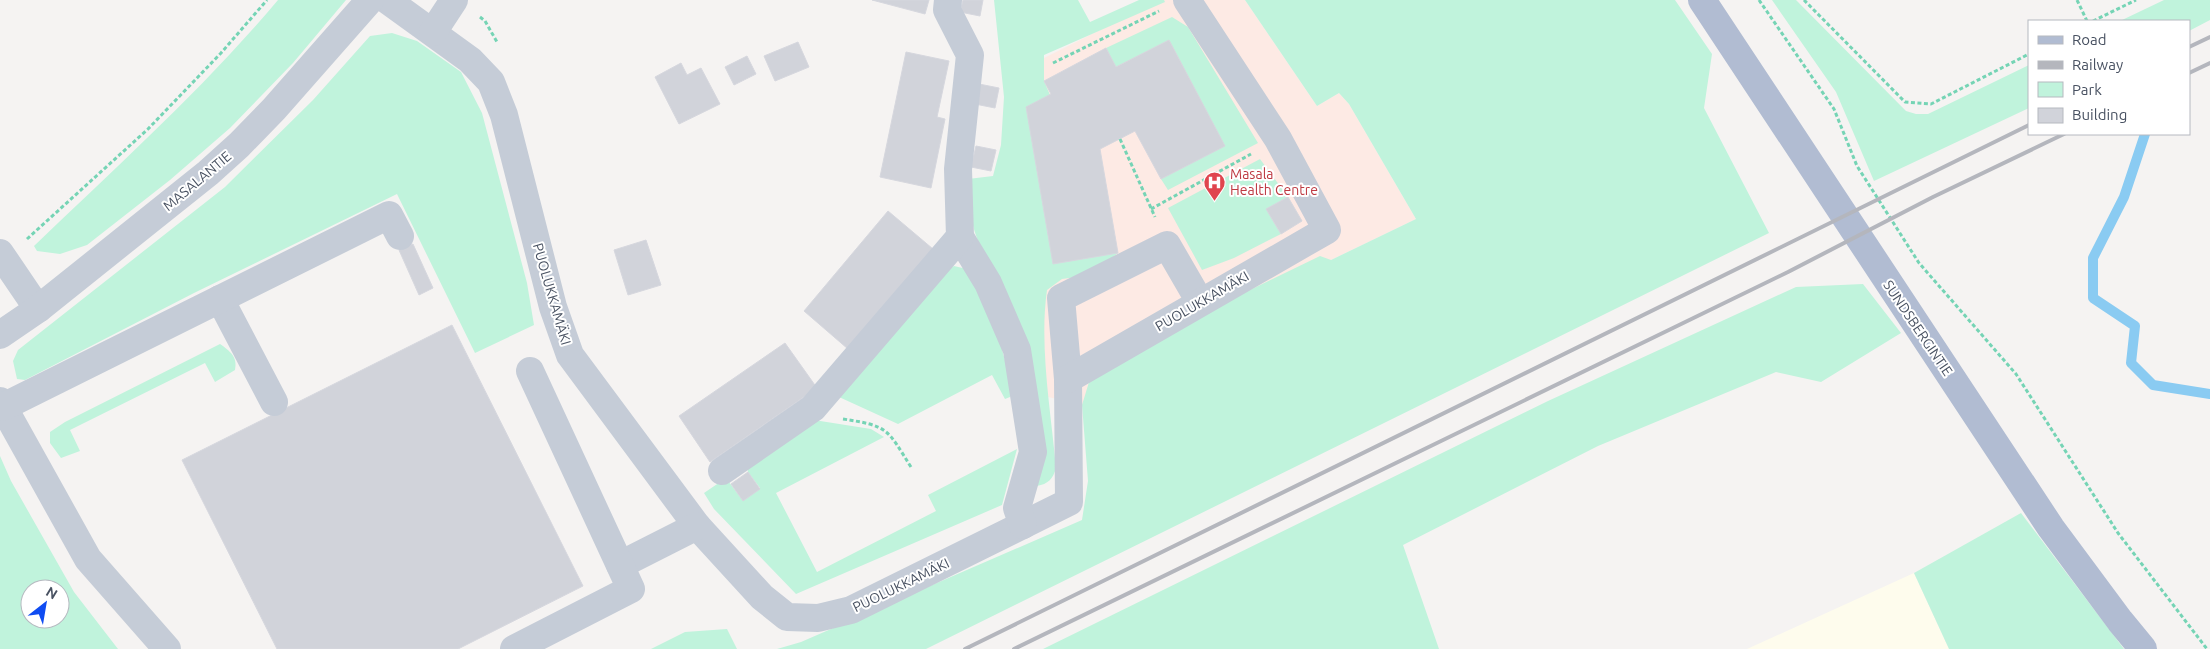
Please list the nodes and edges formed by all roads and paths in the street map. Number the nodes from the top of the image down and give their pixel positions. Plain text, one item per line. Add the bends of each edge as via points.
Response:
1 (267, 0) edge
2 (370, 0) edge
3 (387, 0) edge
4 (454, 0) edge
5 (948, 0) edge
6 (1702, 0) edge
7 (1759, 0) edge
8 (1804, 0) edge
9 (2077, 0) edge
10 (2136, 0) edge
11 (1176, 4) edge
12 (478, 16) dead end
13 (2087, 20) edge
14 (2095, 20) edge
15 (433, 32) junction
16 (502, 50) dead end
17 (2028, 55) edge
18 (1053, 62) dead end
19 (1120, 139) dead end
20 (1278, 139) junction
21 (1151, 209) junction
22 (400, 236) dead end
23 (960, 238) junction
24 (1167, 245) junction
25 (2, 257) edge
26 (220, 299) junction
27 (1200, 302) junction
28 (38, 309) junction
29 (0, 335) edge
30 (530, 371) dead end
31 (1068, 379) junction
32 (274, 402) dead end
33 (2, 404) edge
34 (813, 408) junction
35 (911, 467) dead end
36 (722, 471) dead end
37 (1023, 525) junction
38 (697, 526) junction
39 (620, 565) junction
40 (167, 649) edge
41 (514, 649) edge
42 (2143, 649) edge
43 (2207, 649) edge

1 - 25 path via 148,129
2 - 28 street, MASALANTIE via 239,145
3 - 15 street, PUOLUKKAMÄKI
4 - 15 street
5 - 23 street via 947,10 970,55 958,169
6 - 42 main road, SUNDSBERGINTIE via 2051,528
7 - 43 path via 1834,109 1857,166 1919,263 2016,374 2118,533
8 - 17 path via 1905,102 1931,104
9 - 13 path
10 - 14 path
11 - 18 path
11 - 20 street, PUOLUKKAMÄKI
12 - 16 path via 485,21
15 - 38 street, PUOLUKKAMÄKI via 470,60 491,82 504,115 553,307 570,355
19 - 21 path
20 - 21 path
20 - 27 street, PUOLUKKAMÄKI via 1327,230
21 - 24 path
22 - 26 street via 389,215
23 - 34 street
23 - 37 street via 988,283 1017,350 1033,452 1017,508
24 - 27 street
24 - 31 street via 1061,298
25 - 28 street
26 - 32 street
26 - 33 street
27 - 31 street, PUOLUKKAMÄKI
28 - 29 street, MASALANTIE
30 - 39 street
31 - 37 street, PUOLUKKAMÄKI via 1069,502
33 - 40 street via 88,559
34 - 35 path via 825,417 874,423 890,434
34 - 36 street
37 - 38 street, PUOLUKKAMÄKI via 851,610 818,618 787,616 768,602
38 - 39 street
39 - 41 street via 631,589

